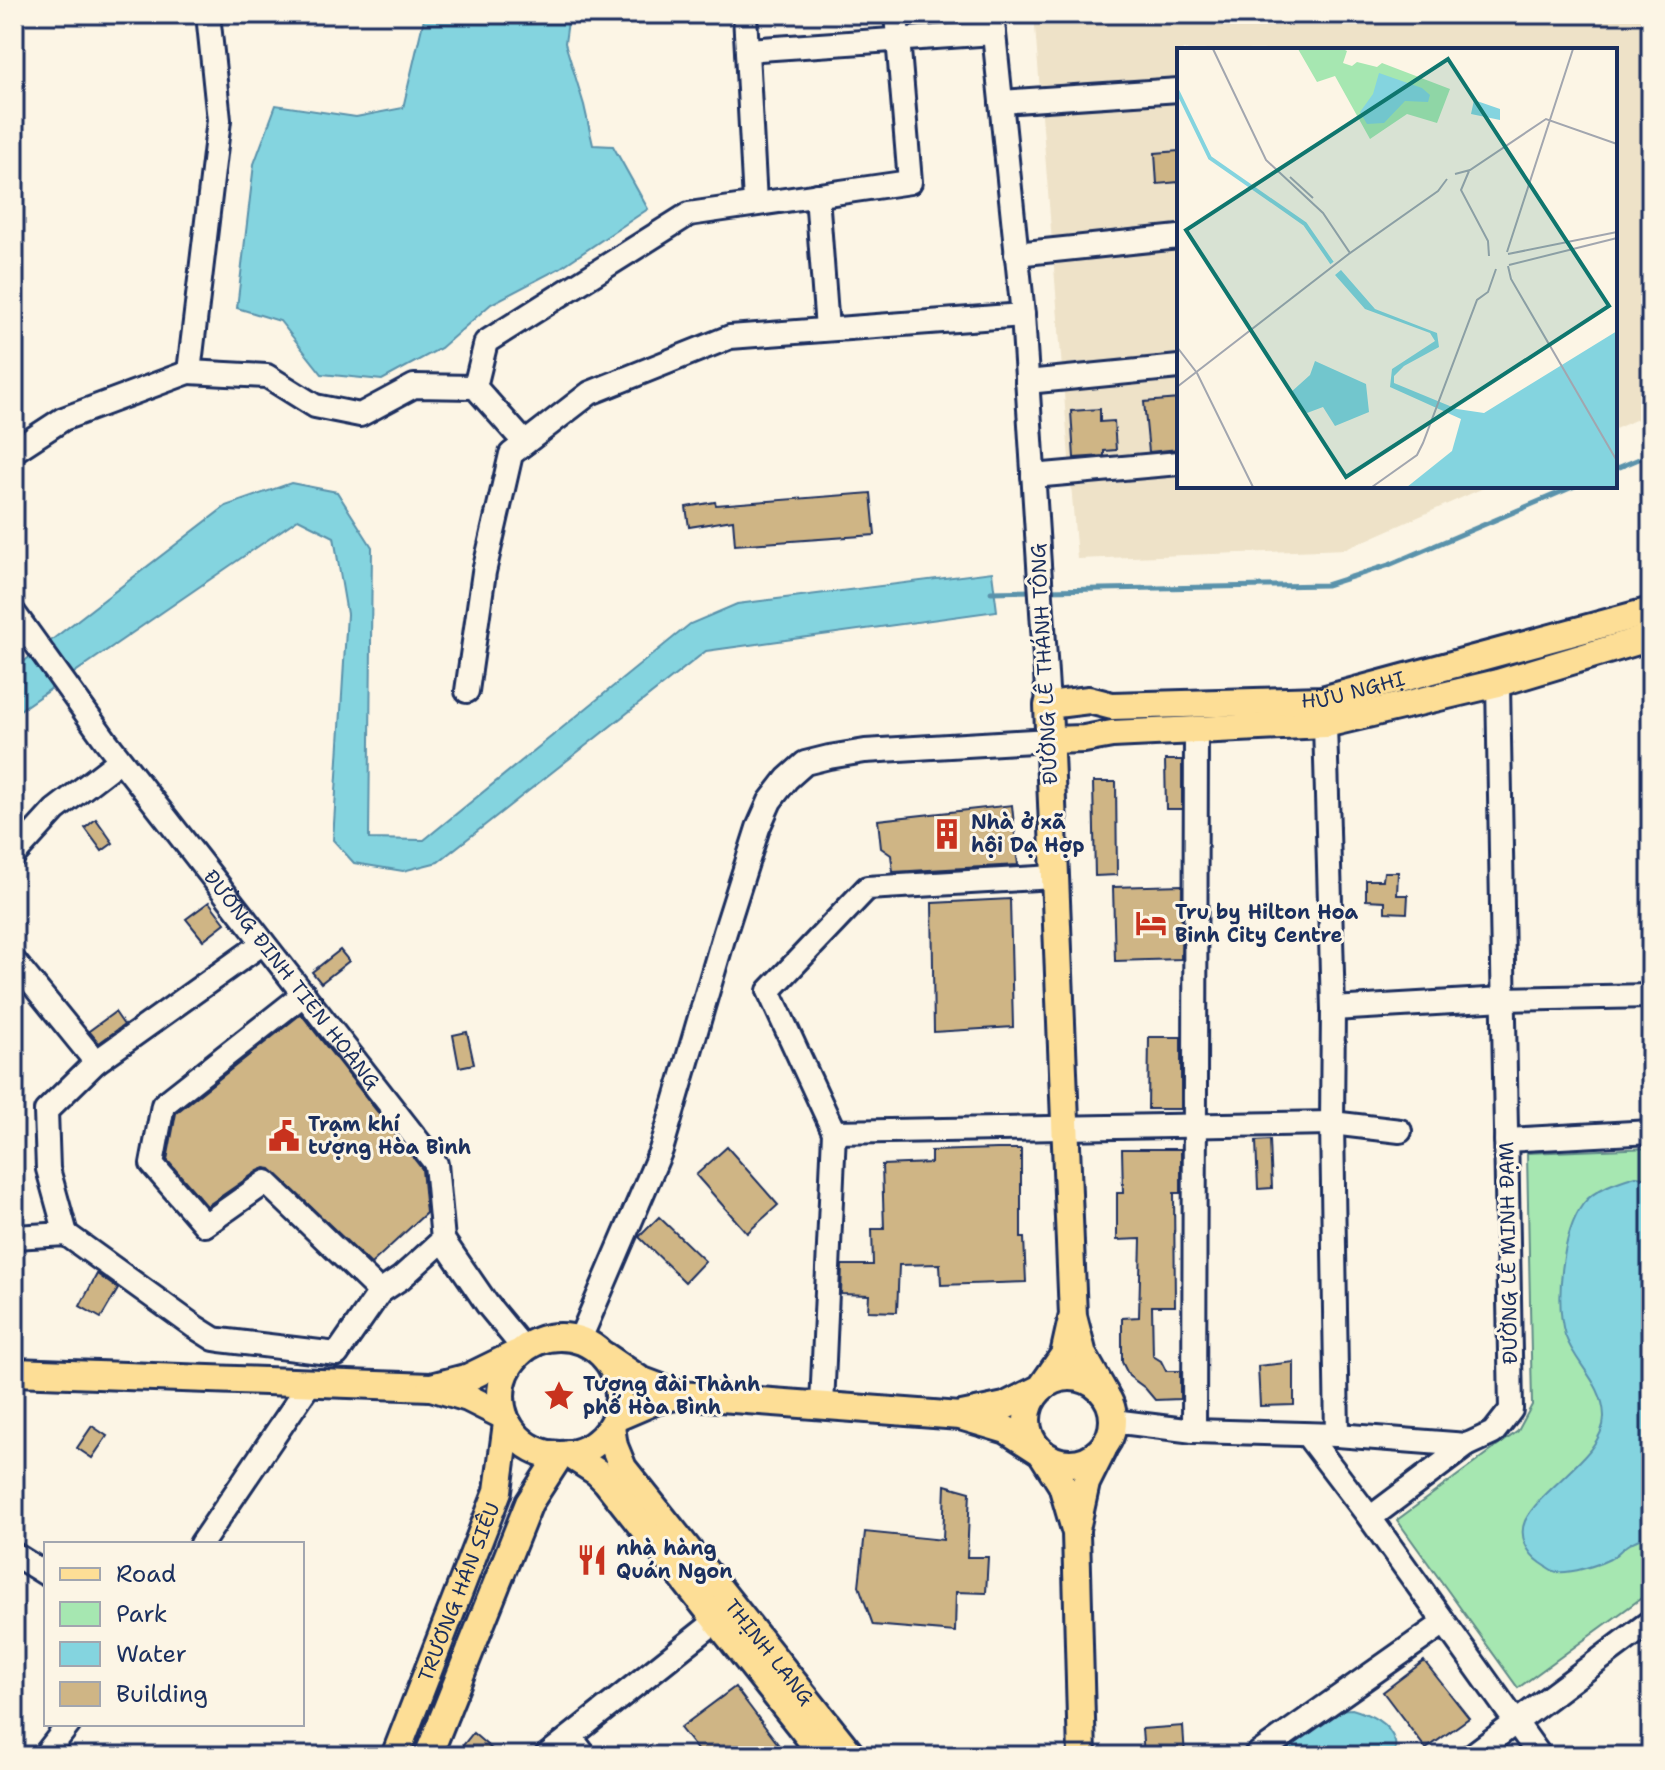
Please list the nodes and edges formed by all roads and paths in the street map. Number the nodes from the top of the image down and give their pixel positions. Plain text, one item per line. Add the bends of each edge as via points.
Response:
1 (208, 14) edge
2 (745, 14) edge
3 (896, 14) edge
4 (993, 24) edge
5 (898, 39) junction
6 (747, 50) junction
7 (1177, 90) edge
8 (1001, 102) junction
9 (817, 195) junction
10 (755, 203) junction
11 (1177, 237) edge
12 (1016, 254) junction
13 (1023, 315) junction
14 (827, 329) junction
15 (1177, 367) edge
16 (189, 372) junction
17 (1027, 382) junction
18 (475, 387) junction
19 (525, 443) junction
20 (14, 451) edge
21 (1177, 463) edge
22 (1033, 476) junction
23 (1651, 611) edge
24 (14, 613) edge
25 (1651, 637) edge
26 (1498, 683) junction
27 (1412, 690) junction
28 (467, 691) dead end
29 (1048, 705) junction
30 (1325, 724) junction
31 (1196, 729) junction
32 (1050, 740) junction
33 (120, 760) junction
34 (14, 855) edge
35 (1055, 877) junction
36 (263, 943) junction
37 (14, 961) edge
38 (304, 994) junction
39 (1651, 996) edge
40 (1504, 999) junction
41 (1333, 1009) junction
42 (96, 1062) junction
43 (1332, 1123) junction
44 (1195, 1125) junction
45 (1066, 1128) junction
46 (1400, 1131) dead end
47 (834, 1132) junction
48 (1651, 1132) edge
49 (1506, 1140) junction
50 (66, 1234) junction
51 (14, 1237) edge
52 (443, 1240) junction
53 (380, 1292) junction
54 (1073, 1316) junction
55 (580, 1339) junction
56 (521, 1351) junction
57 (605, 1356) junction
58 (14, 1372) edge
59 (310, 1383) junction
60 (431, 1387) junction
61 (1041, 1388) junction
62 (1105, 1394) junction
63 (680, 1395) junction
64 (822, 1406) junction
65 (960, 1416) junction
66 (506, 1419) junction
67 (1113, 1421) junction
68 (613, 1422) junction
69 (1194, 1431) junction
70 (1307, 1435) junction
71 (1337, 1435) junction
72 (1467, 1445) junction
73 (1104, 1447) junction
74 (1041, 1452) junction
75 (565, 1455) junction
76 (1370, 1518) junction
77 (1076, 1533) junction
78 (202, 1542) edge
79 (14, 1554) edge
80 (44, 1573) edge
81 (716, 1621) junction
82 (1651, 1621) edge
83 (1444, 1623) junction
84 (1516, 1722) junction
85 (67, 1726) edge
86 (571, 1737) junction
87 (44, 1756) edge
88 (395, 1756) edge
89 (428, 1756) edge
90 (546, 1756) edge
91 (585, 1756) edge
92 (824, 1756) edge
93 (852, 1756) edge
94 (1082, 1756) edge
95 (1255, 1756) edge
96 (1471, 1756) edge
97 (1540, 1756) edge

1 - 16 street via 219,120
2 - 6 street
3 - 5 street
4 - 5 street
4 - 8 street, ĐƯỜNG LÊ THÁNH TÔNG
5 - 6 street
5 - 9 street via 910,182
6 - 10 street
7 - 8 street
8 - 12 street, ĐƯỜNG LÊ THÁNH TÔNG
9 - 10 street
9 - 14 street
10 - 18 street via 689,214 486,342
11 - 12 street
12 - 13 street, ĐƯỜNG LÊ THÁNH TÔNG
13 - 14 street
13 - 17 street, ĐƯỜNG LÊ THÁNH TÔNG
14 - 19 street via 730,337 590,393
15 - 17 street
16 - 18 street via 267,376 315,406 360,415 414,386
16 - 20 street via 63,419
17 - 22 street, ĐƯỜNG LÊ THÁNH TÔNG
18 - 19 street
19 - 28 street via 511,454 484,572
21 - 22 street
22 - 29 street, ĐƯỜNG LÊ THÁNH TÔNG
23 - 27 main road, HỮU NGHỊ
24 - 33 street, ĐƯỜNG ĐINH TIÊN HOÀNG
25 - 26 main road, HỮU NGHỊ
26 - 27 main road, HỮU NGHỊ
26 - 40 street, ĐƯỜNG LÊ MINH ĐẠM
27 - 29 main road, HỮU NGHỊ via 1322,700 1112,706 1089,700
27 - 30 main road, HỮU NGHỊ
29 - 32 main road, ĐƯỜNG LÊ THÁNH TÔNG
30 - 31 main road, HỮU NGHỊ
30 - 41 street
31 - 32 main road, HỮU NGHỊ
31 - 44 street
32 - 35 main road, ĐƯỜNG LÊ THÁNH TÔNG
32 - 55 street via 865,751 805,763 787,779 758,828 661,1150
33 - 34 street via 55,810
33 - 36 street, ĐƯỜNG ĐINH TIÊN HOÀNG
35 - 45 main road, ĐƯỜNG LÊ THÁNH TÔNG
35 - 47 street via 867,888 769,991
36 - 38 street, ĐƯỜNG ĐINH TIÊN HOÀNG
36 - 42 street
37 - 42 street
38 - 52 street, ĐƯỜNG ĐINH TIÊN HOÀNG via 436,1164
38 - 53 street via 163,1105 152,1164 205,1225 266,1182
39 - 40 street
40 - 41 street
40 - 49 street, ĐƯỜNG LÊ MINH ĐẠM
41 - 43 street
42 - 50 street via 46,1111 48,1169
43 - 44 street
43 - 46 street
43 - 71 street
44 - 45 street
44 - 69 street
45 - 47 street
45 - 54 main road, ĐƯỜNG LÊ THÁNH TÔNG
47 - 64 street
48 - 49 street
49 - 72 street, ĐƯỜNG LÊ MINH ĐẠM via 1511,1410 1493,1433
50 - 51 street
50 - 53 street via 214,1339 337,1354
52 - 53 street
52 - 56 street, ĐƯỜNG ĐINH TIÊN HOÀNG
54 - 61 main road, ĐƯỜNG LÊ THÁNH TÔNG via 1064,1355
54 - 62 main road, ĐƯỜNG LÊ THÁNH TÔNG via 1083,1355
55 - 56 main road via 551,1337
55 - 57 main road
56 - 60 main road via 469,1377
56 - 66 main road via 502,1382
57 - 63 main road via 640,1380
57 - 68 main road via 619,1386
58 - 59 main road
59 - 60 main road
59 - 78 street
60 - 66 main road via 468,1398
61 - 62 main road via 1053,1380 1081,1378
61 - 65 main road via 1005,1406
61 - 74 main road via 1028,1413 1032,1441
62 - 67 main road
63 - 64 main road
63 - 68 main road via 647,1403
64 - 65 main road
65 - 74 main road via 1007,1430
66 - 75 main road via 529,1446
66 - 88 main road, TRƯƠNG HÁN SIÊU via 498,1491
67 - 69 street
67 - 73 main road
68 - 75 main road via 593,1445
68 - 93 main road, THỊNH LANG via 614,1446 623,1468
69 - 70 street
70 - 71 street
70 - 76 street
71 - 72 street
72 - 76 street, ĐƯỜNG LÊ MINH ĐẠM
73 - 74 main road via 1080,1462 1053,1460
73 - 77 main road via 1086,1483
74 - 77 main road via 1062,1485
75 - 81 main road, THỊNH LANG via 606,1481
75 - 89 main road, TRƯƠNG HÁN SIÊU via 529,1503
76 - 83 street
77 - 94 main road
79 - 80 street
81 - 86 street
81 - 92 main road, THỊNH LANG
82 - 84 street
83 - 84 street
83 - 95 street
84 - 96 street
84 - 97 street
85 - 87 street
86 - 90 street
86 - 91 street

